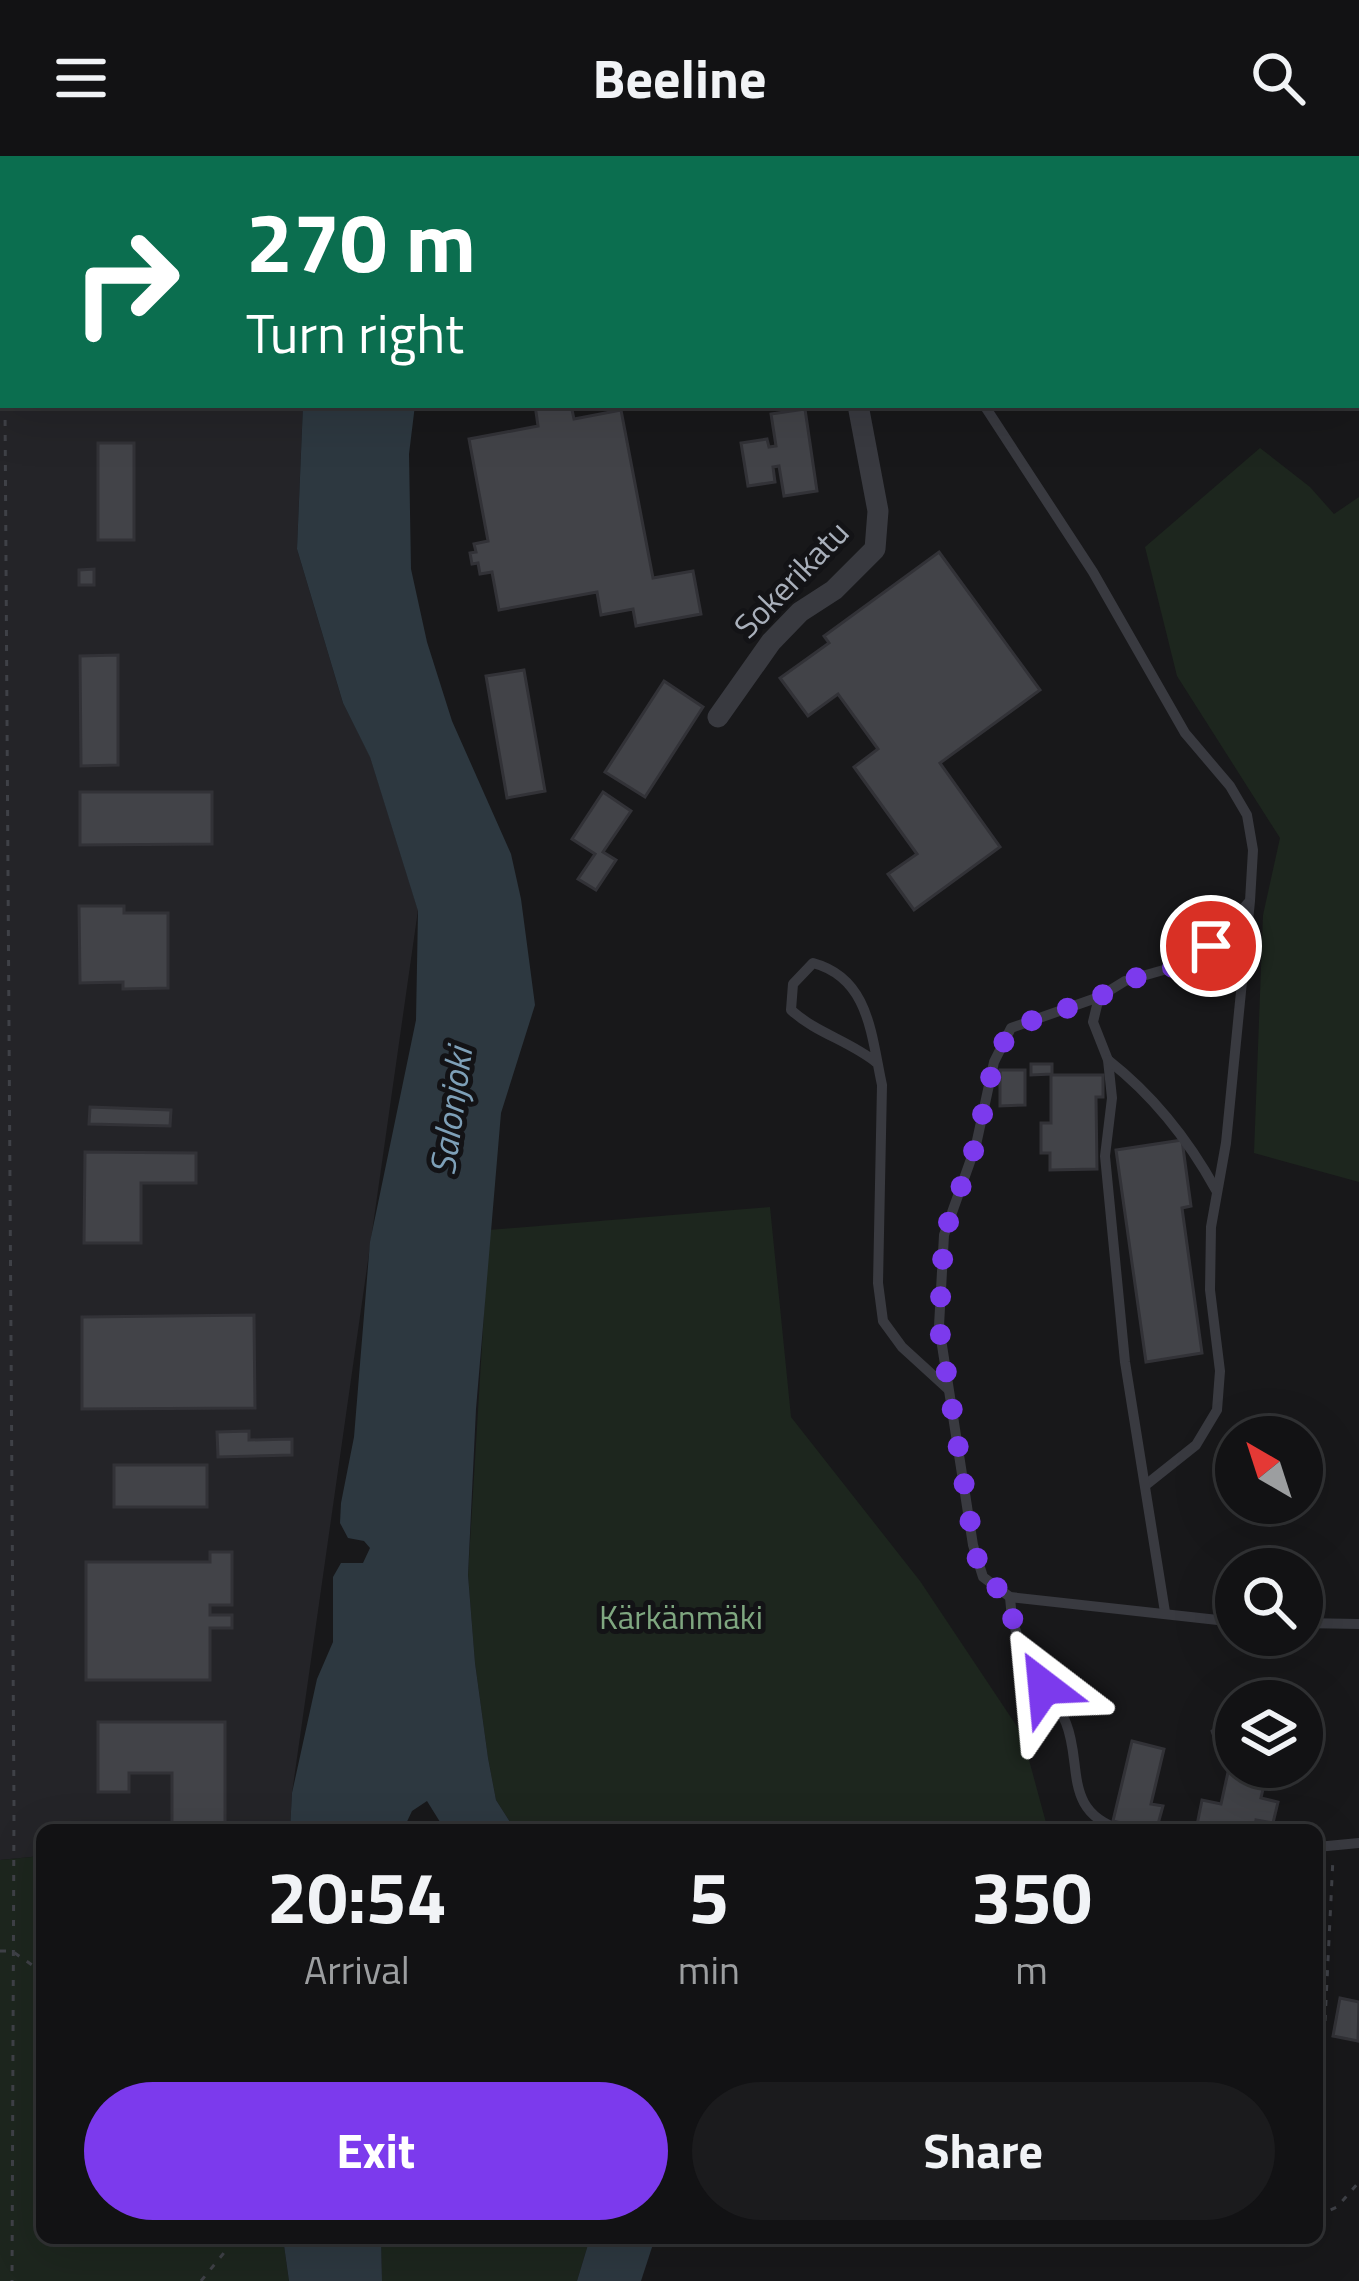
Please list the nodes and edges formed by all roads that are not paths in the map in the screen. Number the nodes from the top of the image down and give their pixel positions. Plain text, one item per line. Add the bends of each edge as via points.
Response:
1 (859, 408) edge
2 (985, 408) edge
3 (718, 717) dead end
4 (1250, 901) junction
5 (1099, 997) junction
6 (1108, 1060) junction
7 (877, 1063) junction
8 (1217, 1192) junction
9 (948, 1389) junction
10 (1147, 1484) junction
11 (1010, 1597) junction
12 (1165, 1612) junction
13 (1215, 1619) edge
14 (1323, 1623) edge
15 (1359, 1624) edge
16 (1102, 1824) edge
17 (1359, 1843) edge
18 (1323, 1845) edge

1 - 3 street, Sokerikatu via 878,512 875,549 771,642
2 - 4 lane via 1093,572 1185,733 1247,815
4 - 5 lane via 1211,946
4 - 8 lane
5 - 6 lane via 1093,1022
5 - 9 lane via 1011,1028 994,1062 944,1235 939,1326
6 - 8 lane via 1160,1107
6 - 10 lane via 1108,1202
7 - 7 lane via 856,989 837,969 813,963 793,984 791,1010
7 - 9 lane via 883,1321
8 - 10 lane via 1210,1290 1217,1410 1196,1445
9 - 11 lane via 982,1577
10 - 12 lane
11 - 12 lane
11 - 16 lane via 1022,1651 1066,1724 1073,1777
12 - 13 lane
14 - 15 lane
17 - 18 lane

